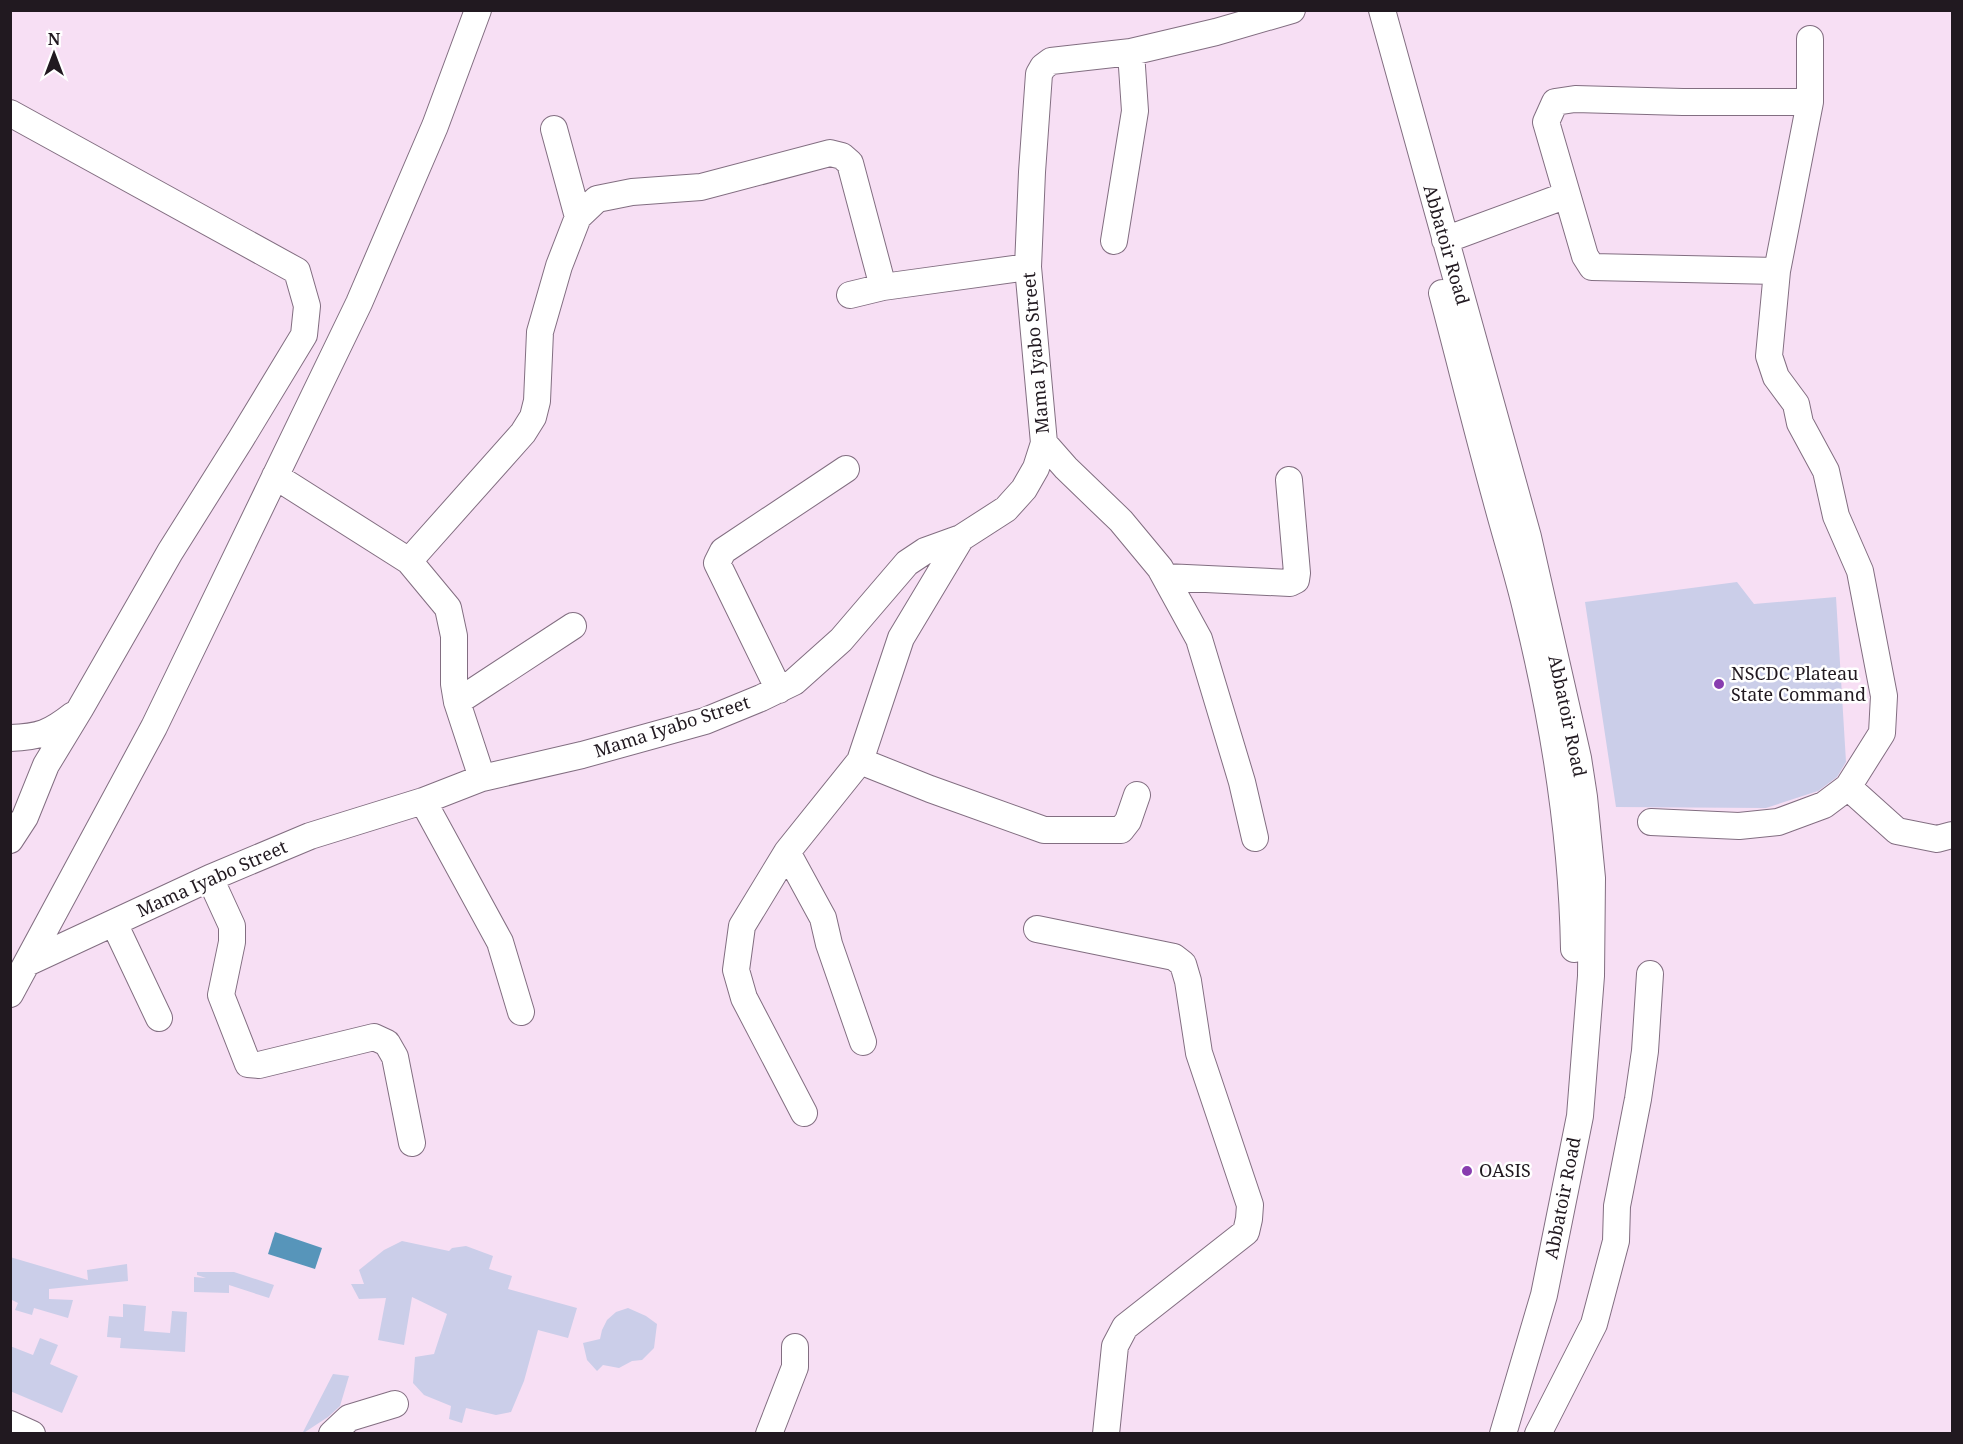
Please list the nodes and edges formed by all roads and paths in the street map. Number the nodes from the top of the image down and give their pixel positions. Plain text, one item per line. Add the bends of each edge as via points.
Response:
1 (478, 10) edge
2 (1292, 10) edge
3 (1369, 10) edge
4 (1382, 10) edge
5 (1258, 15) edge
6 (1810, 39) dead end
7 (1131, 52) junction
8 (1810, 102) junction
9 (10, 113) edge
10 (554, 129) dead end
11 (1567, 195) junction
12 (578, 217) junction
13 (1445, 240) junction
14 (1114, 241) dead end
15 (1028, 267) junction
16 (1777, 271) junction
17 (883, 287) junction
18 (850, 295) dead end
19 (1044, 443) junction
20 (846, 469) dead end
21 (275, 476) junction
22 (1289, 480) dead end
23 (961, 538) junction
24 (409, 561) junction
25 (1166, 577) junction
26 (573, 626) dead end
27 (779, 690) junction
28 (457, 702) junction
29 (80, 709) junction
30 (10, 740) edge
31 (860, 761) junction
32 (46, 765) junction
33 (482, 778) junction
34 (1848, 787) junction
35 (1137, 795) dead end
36 (423, 801) junction
37 (1651, 822) dead end
38 (1953, 835) edge
39 (1255, 838) dead end
40 (10, 840) edge
41 (787, 852) junction
42 (210, 878) junction
43 (114, 923) junction
44 (1037, 929) dead end
45 (27, 963) junction
46 (1650, 975) dead end
47 (10, 994) edge
48 (521, 1012) dead end
49 (159, 1018) dead end
50 (863, 1042) dead end
51 (804, 1113) dead end
52 (412, 1143) dead end
53 (795, 1347) dead end
54 (395, 1404) dead end
55 (10, 1424) edge
56 (32, 1434) edge
57 (332, 1434) edge
58 (769, 1434) edge
59 (1106, 1434) edge
60 (1485, 1434) edge
61 (1503, 1434) edge
62 (1538, 1434) edge

1 - 21 street via 435,126 368,282
2 - 5 street, Mama Iyabo Street
3 - 60 street, Abbatoir Road via 1529,621 1560,780 1573,900 1574,970 1556,1181
4 - 13 street, Abbatoir Road
5 - 7 street, Mama Iyabo Street via 1216,32
6 - 8 street
7 - 14 street via 1135,111
7 - 15 street, Mama Iyabo Street via 1051,61 1043,67 1032,172
8 - 11 street via 1555,102 1546,122
8 - 16 street
9 - 29 street via 297,271 307,306 304,335 170,552
10 - 12 street
11 - 13 street
11 - 16 street via 1585,256 1592,267
12 - 17 street via 597,199 701,187 830,153 850,163
12 - 24 street via 540,332 533,417
13 - 61 street, Abbatoir Road via 1528,537 1578,758 1592,878 1591,976 1580,1116 1544,1295
15 - 17 street
15 - 19 street, Mama Iyabo Street
16 - 34 street via 1769,356 1776,377 1796,404 1800,423 1826,471 1836,516 1860,572 1884,696 1882,734
17 - 18 street
19 - 23 street, Mama Iyabo Street via 1024,489 1006,509
19 - 25 street via 1121,521
20 - 27 street via 723,551 717,563
21 - 24 street
21 - 45 street via 154,727
22 - 25 street via 1296,580 1290,583
23 - 27 street, Mama Iyabo Street via 925,551 907,563 841,640 794,682
23 - 31 street via 901,638
24 - 28 street via 448,608 454,636
25 - 39 street via 1200,639
26 - 28 street
27 - 33 street, Mama Iyabo Street via 705,721
28 - 33 street
29 - 30 street via 56,728 34,737
29 - 32 street
30 - 32 street
31 - 35 street via 1044,831 1121,830
31 - 41 street
32 - 40 street via 25,817
33 - 36 street, Mama Iyabo Street
34 - 37 street via 1824,805 1778,822 1739,826
34 - 38 street via 1897,831 1937,839
36 - 42 street, Mama Iyabo Street via 310,836
36 - 48 street via 500,942
41 - 50 street via 823,918
41 - 51 street via 742,926 736,970 744,998
42 - 43 street, Mama Iyabo Street
42 - 52 street via 232,926 221,995 248,1064 259,1065 374,1037 387,1043 395,1057
43 - 45 street, Mama Iyabo Street
43 - 49 street
44 - 59 street via 1174,957 1183,964 1199,1053 1250,1205 1245,1232 1125,1327 1115,1346
45 - 47 street
46 - 62 street via 1645,1051 1617,1206 1614,1250 1594,1324
53 - 58 street via 795,1367
54 - 57 street via 349,1418
55 - 56 street

